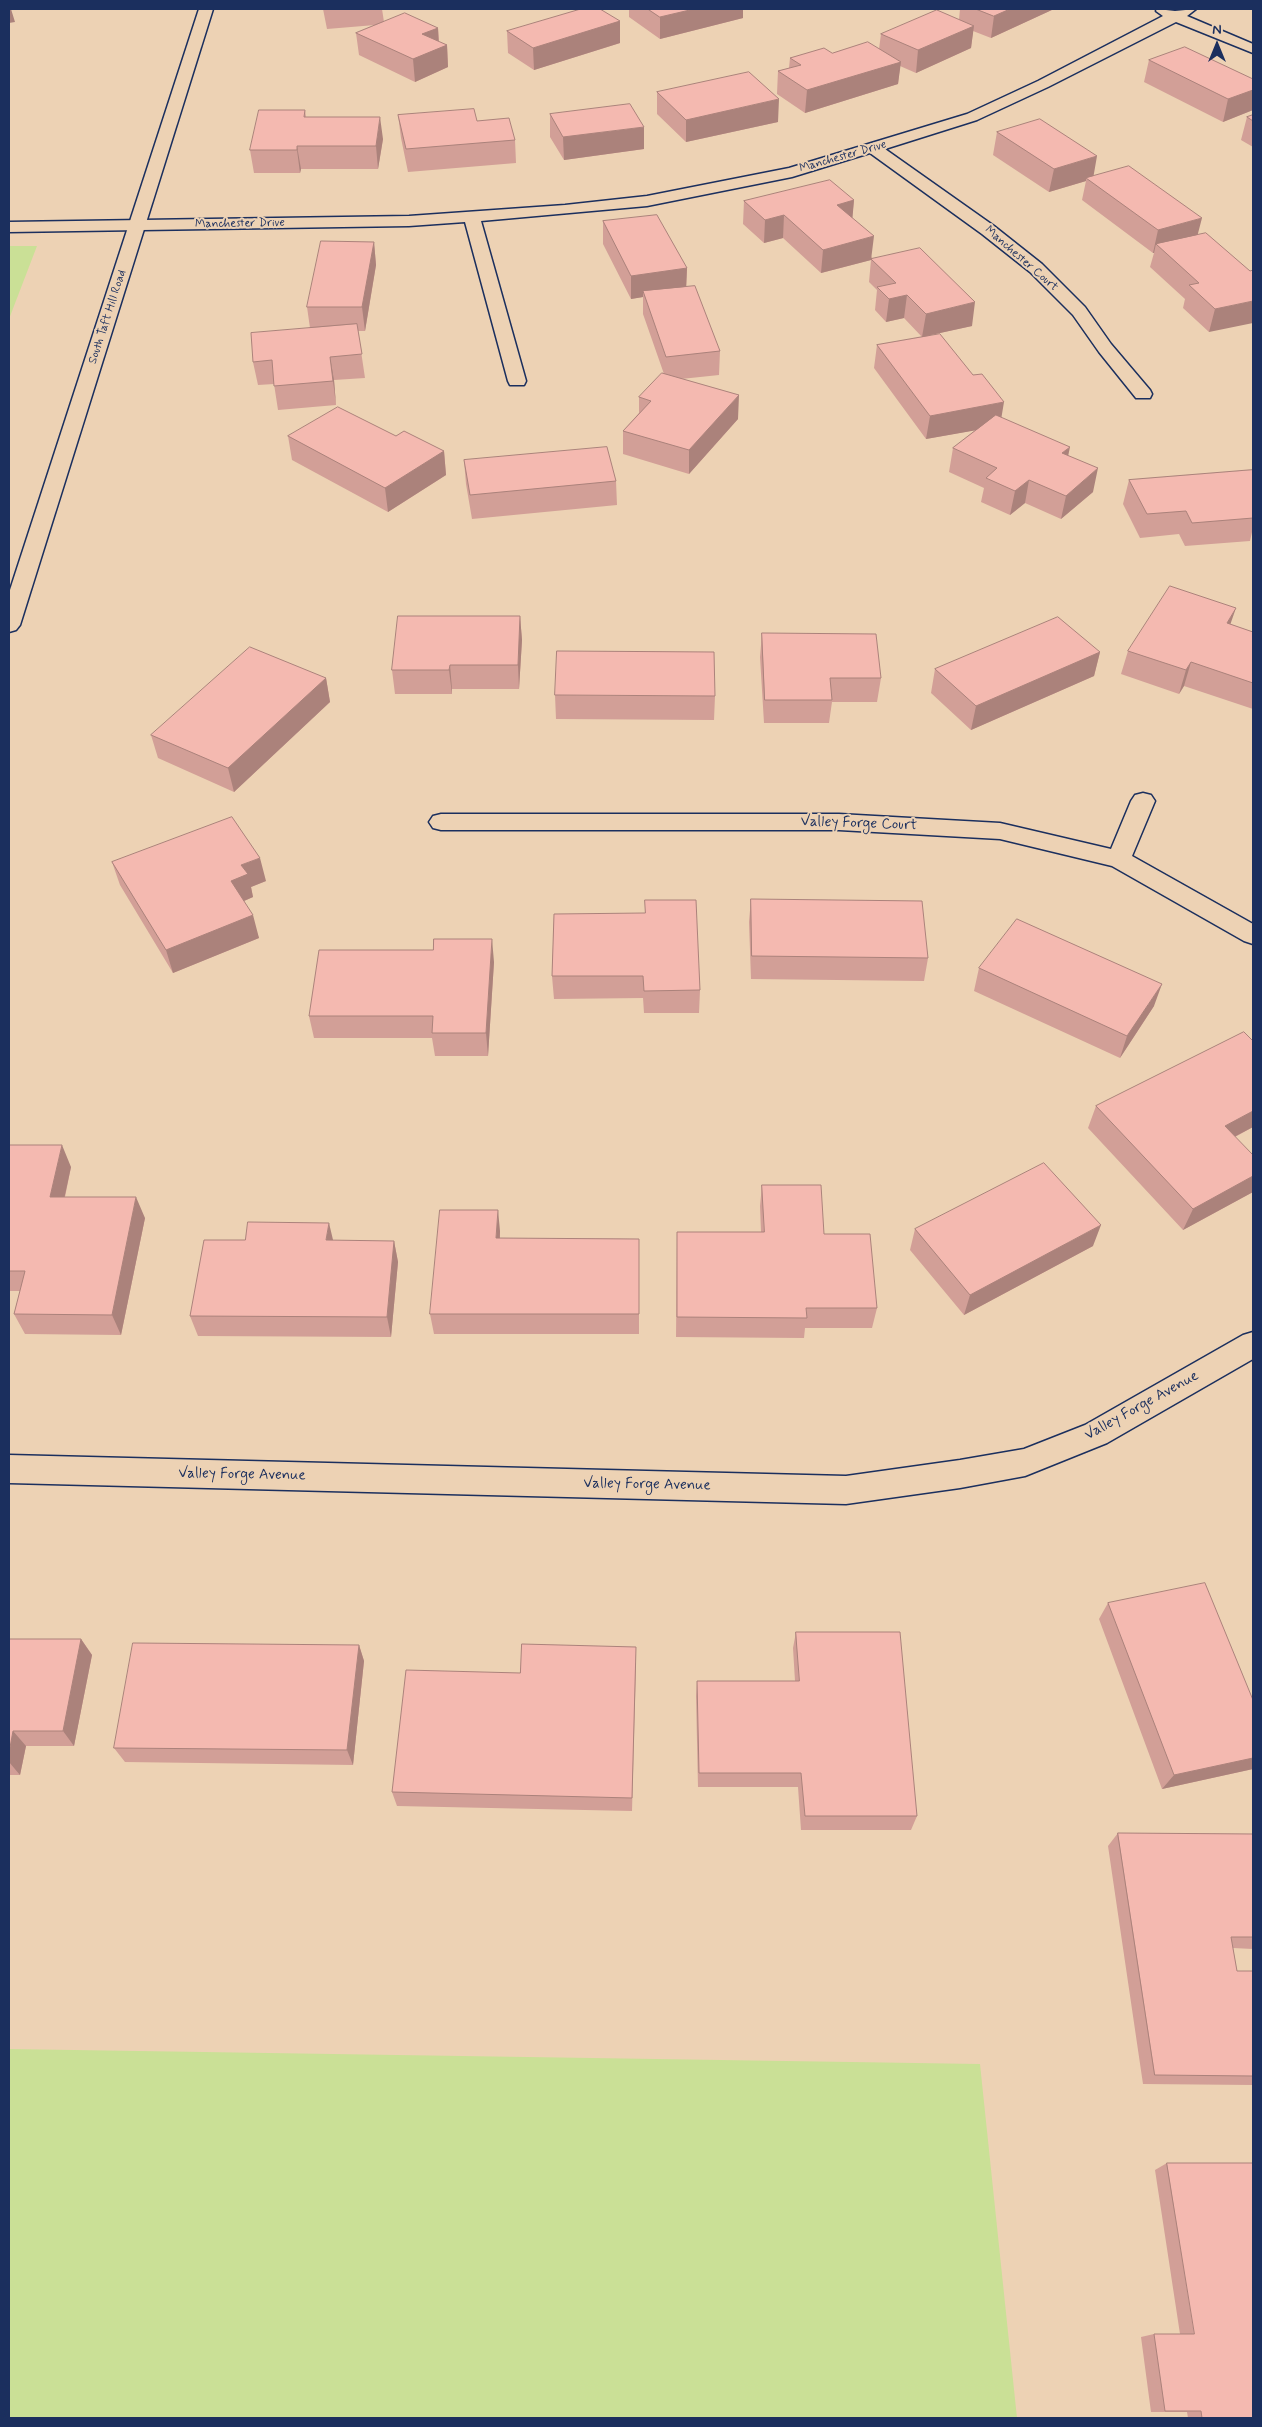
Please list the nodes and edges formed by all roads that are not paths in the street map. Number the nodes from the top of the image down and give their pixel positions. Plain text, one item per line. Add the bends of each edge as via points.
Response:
1 (206, 9) edge
2 (1157, 9) edge
3 (1182, 12) edge
4 (1253, 49) edge
5 (875, 149) junction
6 (472, 217) junction
7 (9, 227) edge
8 (136, 227) junction
9 (517, 381) dead end
10 (1143, 394) dead end
11 (9, 625) edge
12 (1143, 801) dead end
13 (442, 822) dead end
14 (1119, 859) junction
15 (1253, 936) edge
16 (1249, 1353) edge
17 (9, 1469) edge

1 - 8 street, South Taft Hill Road
2 - 3 street
3 - 4 street
3 - 5 street, Manchester Drive via 972,118
5 - 6 street, Manchester Drive via 792,172 647,201
5 - 10 street, Manchester Court via 1036,268 1079,311
6 - 8 street, Manchester Drive
6 - 9 street
7 - 8 street, Manchester Drive
8 - 11 street, South Taft Hill Road
12 - 14 street
13 - 14 street, Valley Forge Court via 840,822 1000,831
14 - 15 street, Valley Forge Court
16 - 17 street, Valley Forge Avenue via 1096,1434 1025,1462 846,1490

